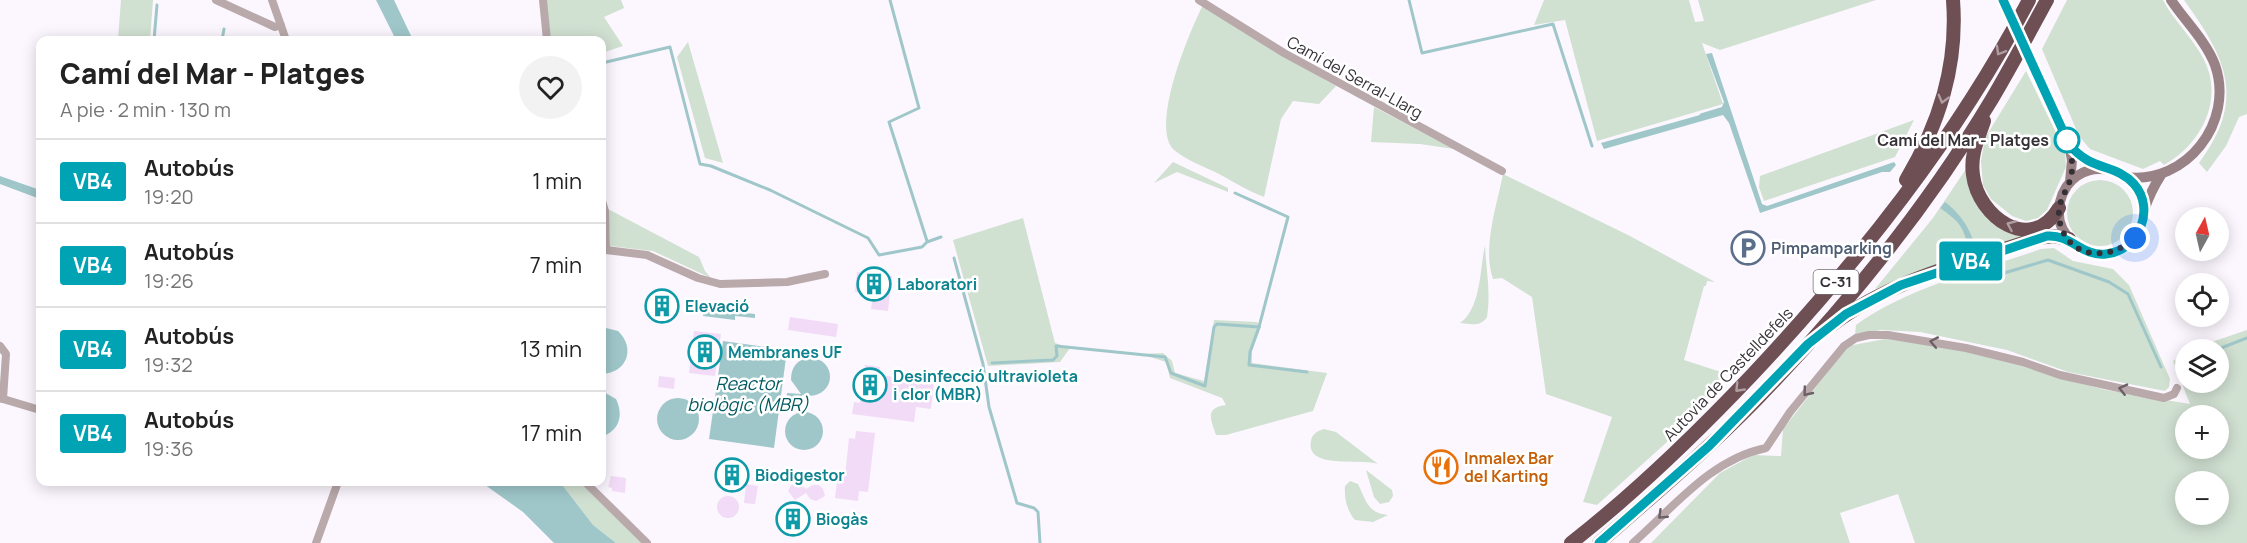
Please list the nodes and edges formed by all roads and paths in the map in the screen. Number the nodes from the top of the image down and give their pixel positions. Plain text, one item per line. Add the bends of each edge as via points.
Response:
1 (216, 0) edge
2 (272, 0) edge
3 (543, 0) edge
4 (1199, 0) edge
5 (1953, 0) edge
6 (2003, 0) edge
7 (2029, 0) edge
8 (2047, 0) edge
9 (2171, 0) edge
10 (281, 24) junction
11 (285, 36) edge
12 (547, 36) edge
13 (1992, 99) junction
14 (2069, 144) junction
15 (2104, 169) junction
16 (1502, 171) dead end
17 (2161, 175) junction
18 (2126, 177) junction
19 (2070, 182) junction
20 (2059, 208) junction
21 (2144, 211) junction
22 (1881, 227) junction
23 (2068, 239) junction
24 (606, 250) edge
25 (825, 274) dead end
26 (1808, 344) junction
27 (0, 346) edge
28 (2175, 392) edge
29 (1, 398) edge
30 (36, 409) edge
31 (336, 486) edge
32 (589, 486) edge
33 (316, 543) edge
34 (647, 543) edge
35 (1571, 543) edge
36 (1599, 543) edge
37 (1633, 543) edge

1 - 10 street via 275,27
2 - 10 street
3 - 12 street
4 - 16 street, Camí del Serral-Llarg via 1284,53
5 -> 22 highway via 1952,59 1937,121
6 - 14 main road, bridge
7 -> 22 highway, Autovia de Castelldefels / C-31 via 1943,142
8 - 13 highway, C-31
9 - 17 main road via 2211,56 2220,84 2220,104 2202,143
10 - 11 street
20 -> 13 highway via 2042,226 2028,230 2006,224 1983,203 1973,178 1972,160
13 - 26 highway, C-31 via 1919,208
14 - 15 main road via 2084,159
14 - 19 main road
15 - 18 main road
15 - 19 main road via 2083,173
17 - 18 main road
17 - 21 main road
18 - 21 main road via 2140,194
19 - 20 main road
20 - 23 main road via 2059,221
21 - 23 main road via 2135,238 2114,253 2092,254
22 -> 35 highway, Autovia de Castelldefels / C-31 via 1810,313 1732,395 1652,474
23 - 26 highway via 2038,238 1901,285 1846,314
24 - 25 street via 647,255 720,284 787,282
26 - 36 highway, C-31 via 1709,446
27 - 29 street via 6,354
28 -> 37 street via 2164,398 1956,346 1888,335 1856,338 1844,346 1766,448 1748,452 1711,473
29 - 30 street
31 - 33 street
32 - 34 street

